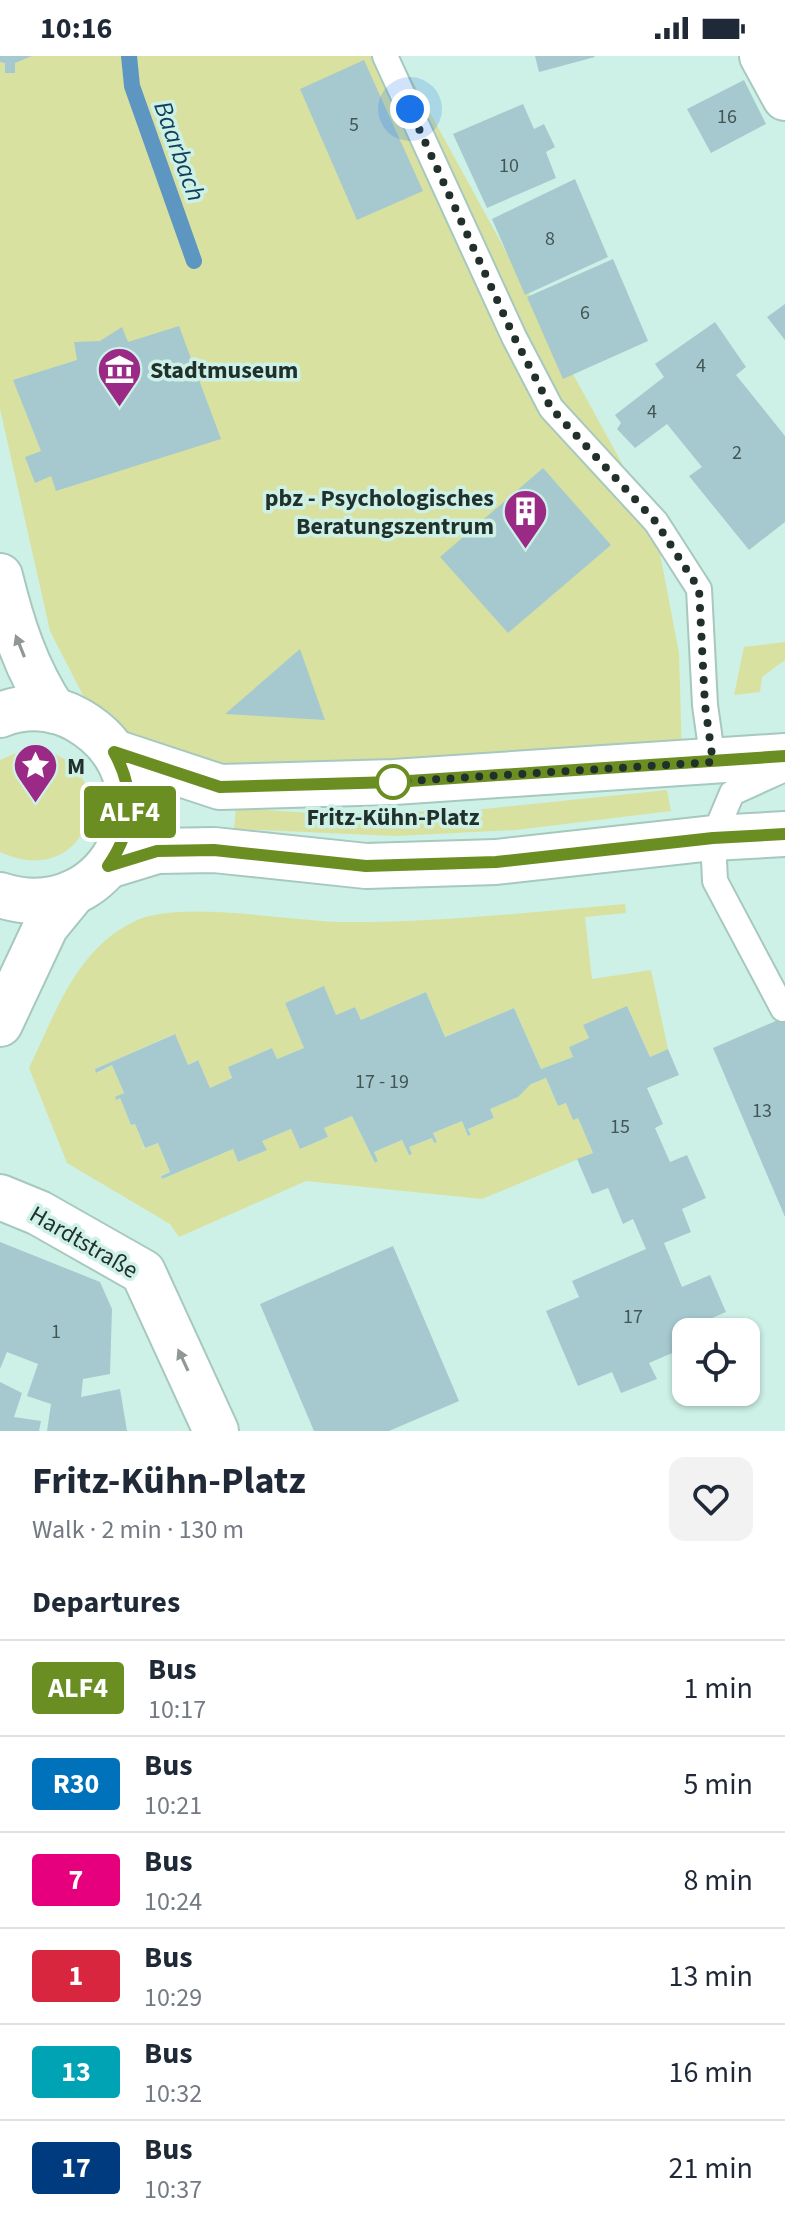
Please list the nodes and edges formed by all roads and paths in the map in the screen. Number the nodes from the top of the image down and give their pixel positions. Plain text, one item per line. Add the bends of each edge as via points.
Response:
1 (385, 56) edge
2 (762, 56) edge
3 (785, 98) edge
4 (0, 576) edge
5 (54, 711) junction
6 (0, 715) edge
7 (114, 752) junction
8 (785, 756) edge
9 (713, 762) junction
10 (785, 769) edge
11 (785, 834) edge
12 (713, 838) junction
13 (108, 866) junction
14 (73, 893) junction
15 (0, 895) edge
16 (783, 1009) dead end
17 (0, 1024) edge
18 (0, 1197) edge
19 (216, 1431) edge

1 - 9 lane via 551,408 656,522 699,589
2 - 3 street
5 -> 4 street via 34,682
5 - 6 street via 30,708
5 - 7 street via 88,726
7 - 9 street via 220,787
7 - 13 street via 127,780 130,810 124,840
8 - 9 street
10 - 12 lane via 732,793
11 - 12 street
12 - 13 street via 496,862 366,866 214,850 157,851
12 - 16 lane via 715,881
13 - 14 street
14 - 15 street via 33,901
14 - 17 street via 46,926
19 -> 18 street, Hardtstraße via 143,1272

